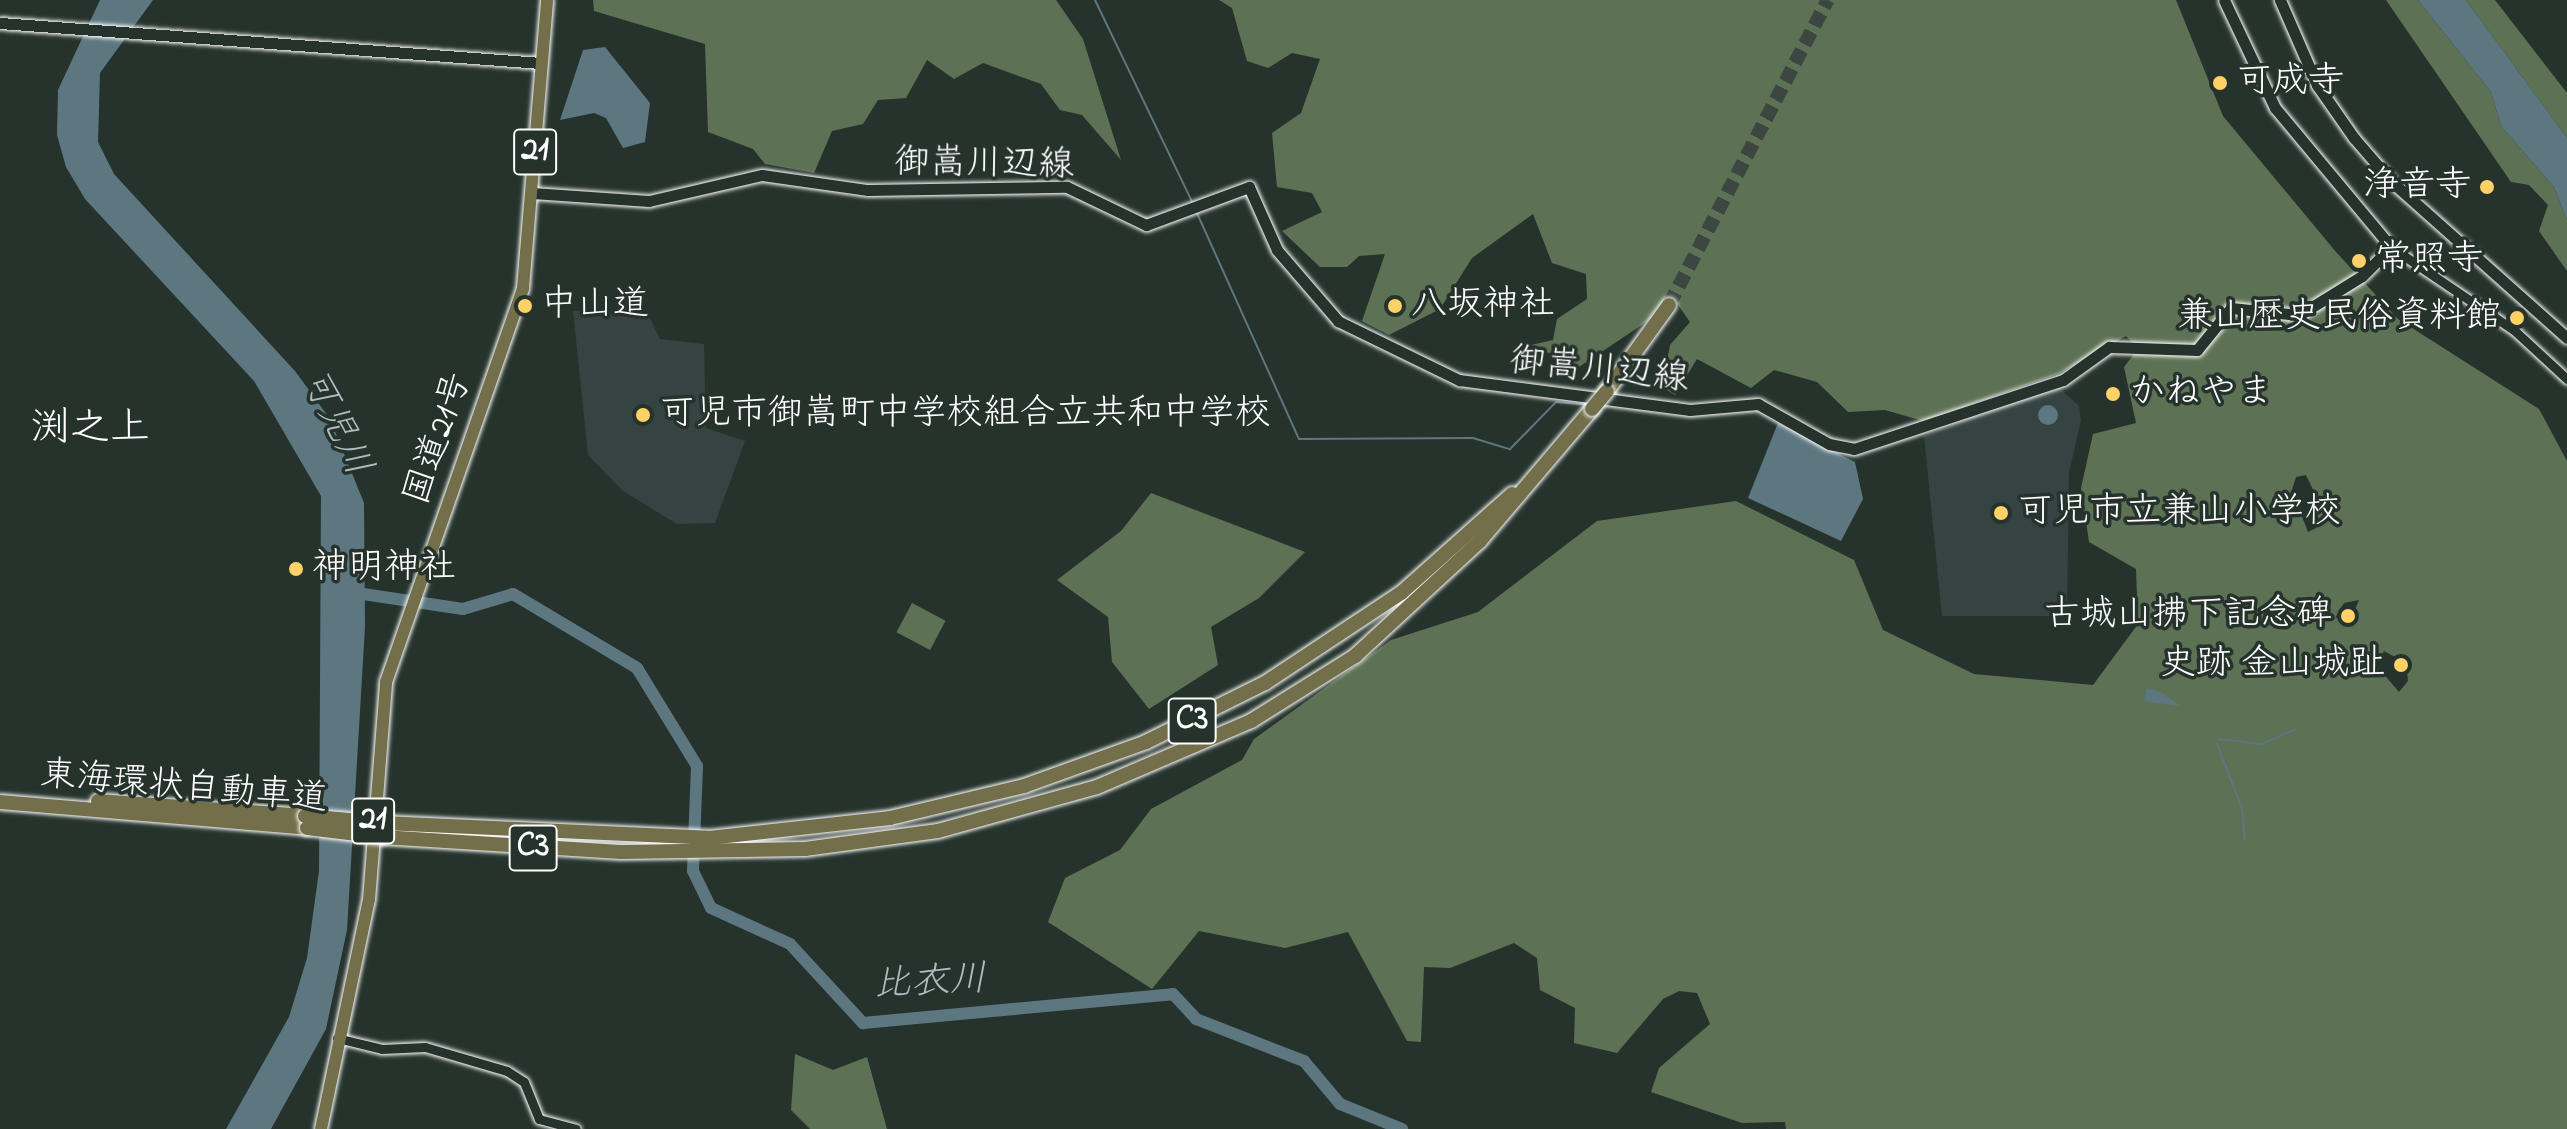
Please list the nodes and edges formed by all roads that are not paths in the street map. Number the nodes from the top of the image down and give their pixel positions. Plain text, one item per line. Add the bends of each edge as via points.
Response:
1 (547, 0) edge
2 (2224, 0) edge
3 (2280, 0) edge
4 (0, 23) edge
5 (541, 63) junction
6 (532, 193) junction
7 (2391, 247) junction
8 (1669, 305) tunnel mouth
9 (2567, 338) edge
10 (2567, 379) edge
11 (1572, 434) junction
12 (0, 793) edge
13 (0, 802) edge
14 (0, 812) edge
15 (128, 814) junction
16 (306, 822) junction
17 (685, 846) junction
18 (337, 1038) junction
19 (321, 1129) edge
20 (576, 1129) edge

1 - 5 highway, 国道21号 / 21
2 - 7 main road via 2275,108
3 - 9 main road via 2317,85 2354,138 2398,188
4 - 5 main road
5 - 6 highway, 国道21号 / 21
6 - 7 main road, 御嵩川辺線 via 649,201 762,175 868,190 1067,187 1146,225 1249,187 1277,250 1338,321 1459,380 1690,410 1758,404 1829,444 1854,449 2063,380 2109,347 2197,350 2231,308 2299,315 2362,276
6 - 18 highway, 国道21号 / 21 via 523,288 414,600 377,727 369,900
7 - 10 street via 2515,331
8 - 11 highway, 東海環状自動車道 / C3, bridge
11 - 17 highway, 東海環状自動車道 / C3 via 1428,571 1265,683 1092,764 920,812 709,838
11 - 17 highway, 東海環状自動車道 / C3 via 1441,582 1321,680 1152,766 1064,798 922,834 707,854
12 - 16 highway, 東海環状自動車道 / C3
13 - 15 highway, 東海環状自動車道 / C3
14 - 15 highway
15 - 16 highway, 東海環状自動車道 / C3
16 - 17 highway, 東海環状自動車道 / C3, bridge
18 - 19 highway, 国道21号 / 21
18 - 20 street via 382,1049 425,1047 507,1071 524,1082 539,1119

